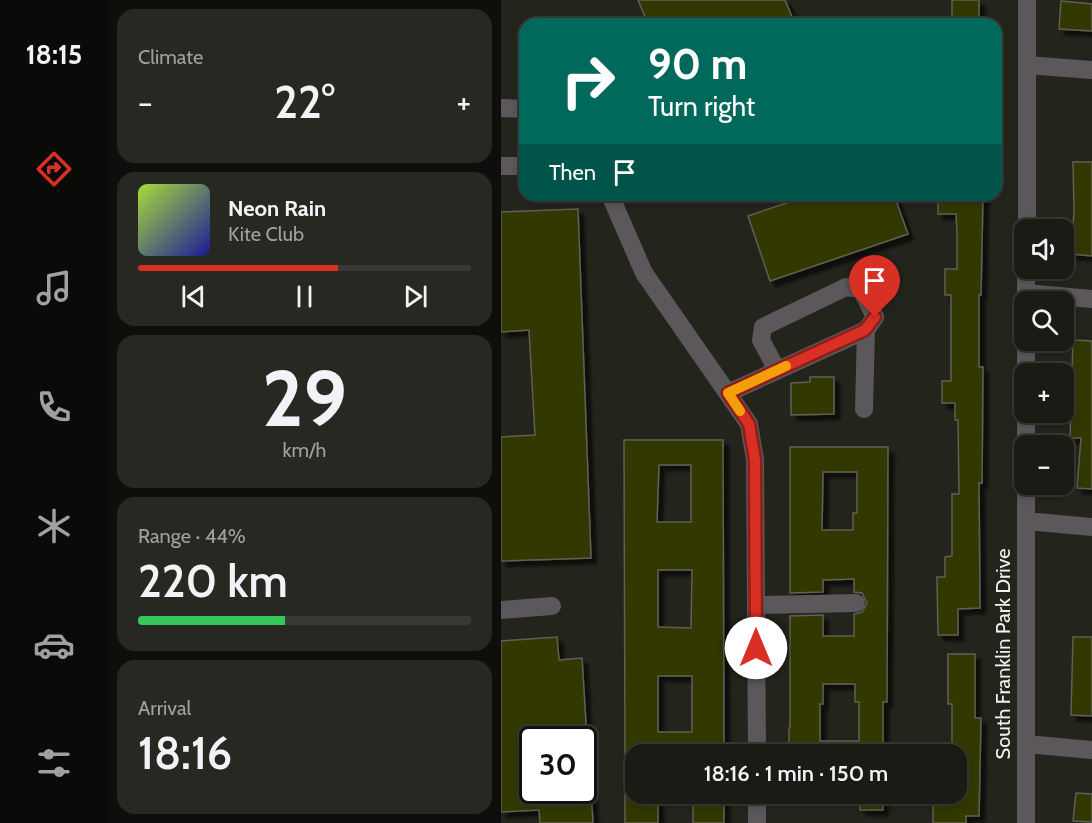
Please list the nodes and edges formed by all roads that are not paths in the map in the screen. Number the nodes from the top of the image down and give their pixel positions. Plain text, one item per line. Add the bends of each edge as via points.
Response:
1 (1027, 0) edge
2 (1027, 64) junction
3 (1092, 70) edge
4 (501, 108) edge
5 (519, 109) edge
6 (501, 166) edge
7 (519, 166) edge
8 (613, 201) edge
9 (1026, 219) edge
10 (1074, 298) edge
11 (1092, 298) edge
12 (865, 330) junction
13 (777, 370) junction
14 (728, 393) junction
15 (864, 409) dead end
16 (1026, 495) edge
17 (1026, 521) junction
18 (1092, 527) edge
19 (856, 603) dead end
20 (756, 605) junction
21 (552, 606) dead end
22 (501, 610) edge
23 (757, 744) edge
24 (1026, 744) junction
25 (1092, 750) edge
26 (757, 804) edge
27 (757, 823) edge
28 (1026, 823) edge

1 - 2 street
2 - 3 street
2 - 9 street
4 - 5 street
6 - 7 street
8 - 14 street via 644,273
10 - 11 street
12 - 13 street
12 - 13 street via 875,317 861,289 846,287 763,327 761,340
12 - 15 street
13 - 14 street
14 - 20 street via 749,424 755,460
16 - 17 street, South Franklin Park Drive
17 - 18 street
17 - 24 street, South Franklin Park Drive
19 - 20 street
20 - 23 street
21 - 22 street
24 - 25 street
24 - 28 street, South Franklin Park Drive
26 - 27 street

